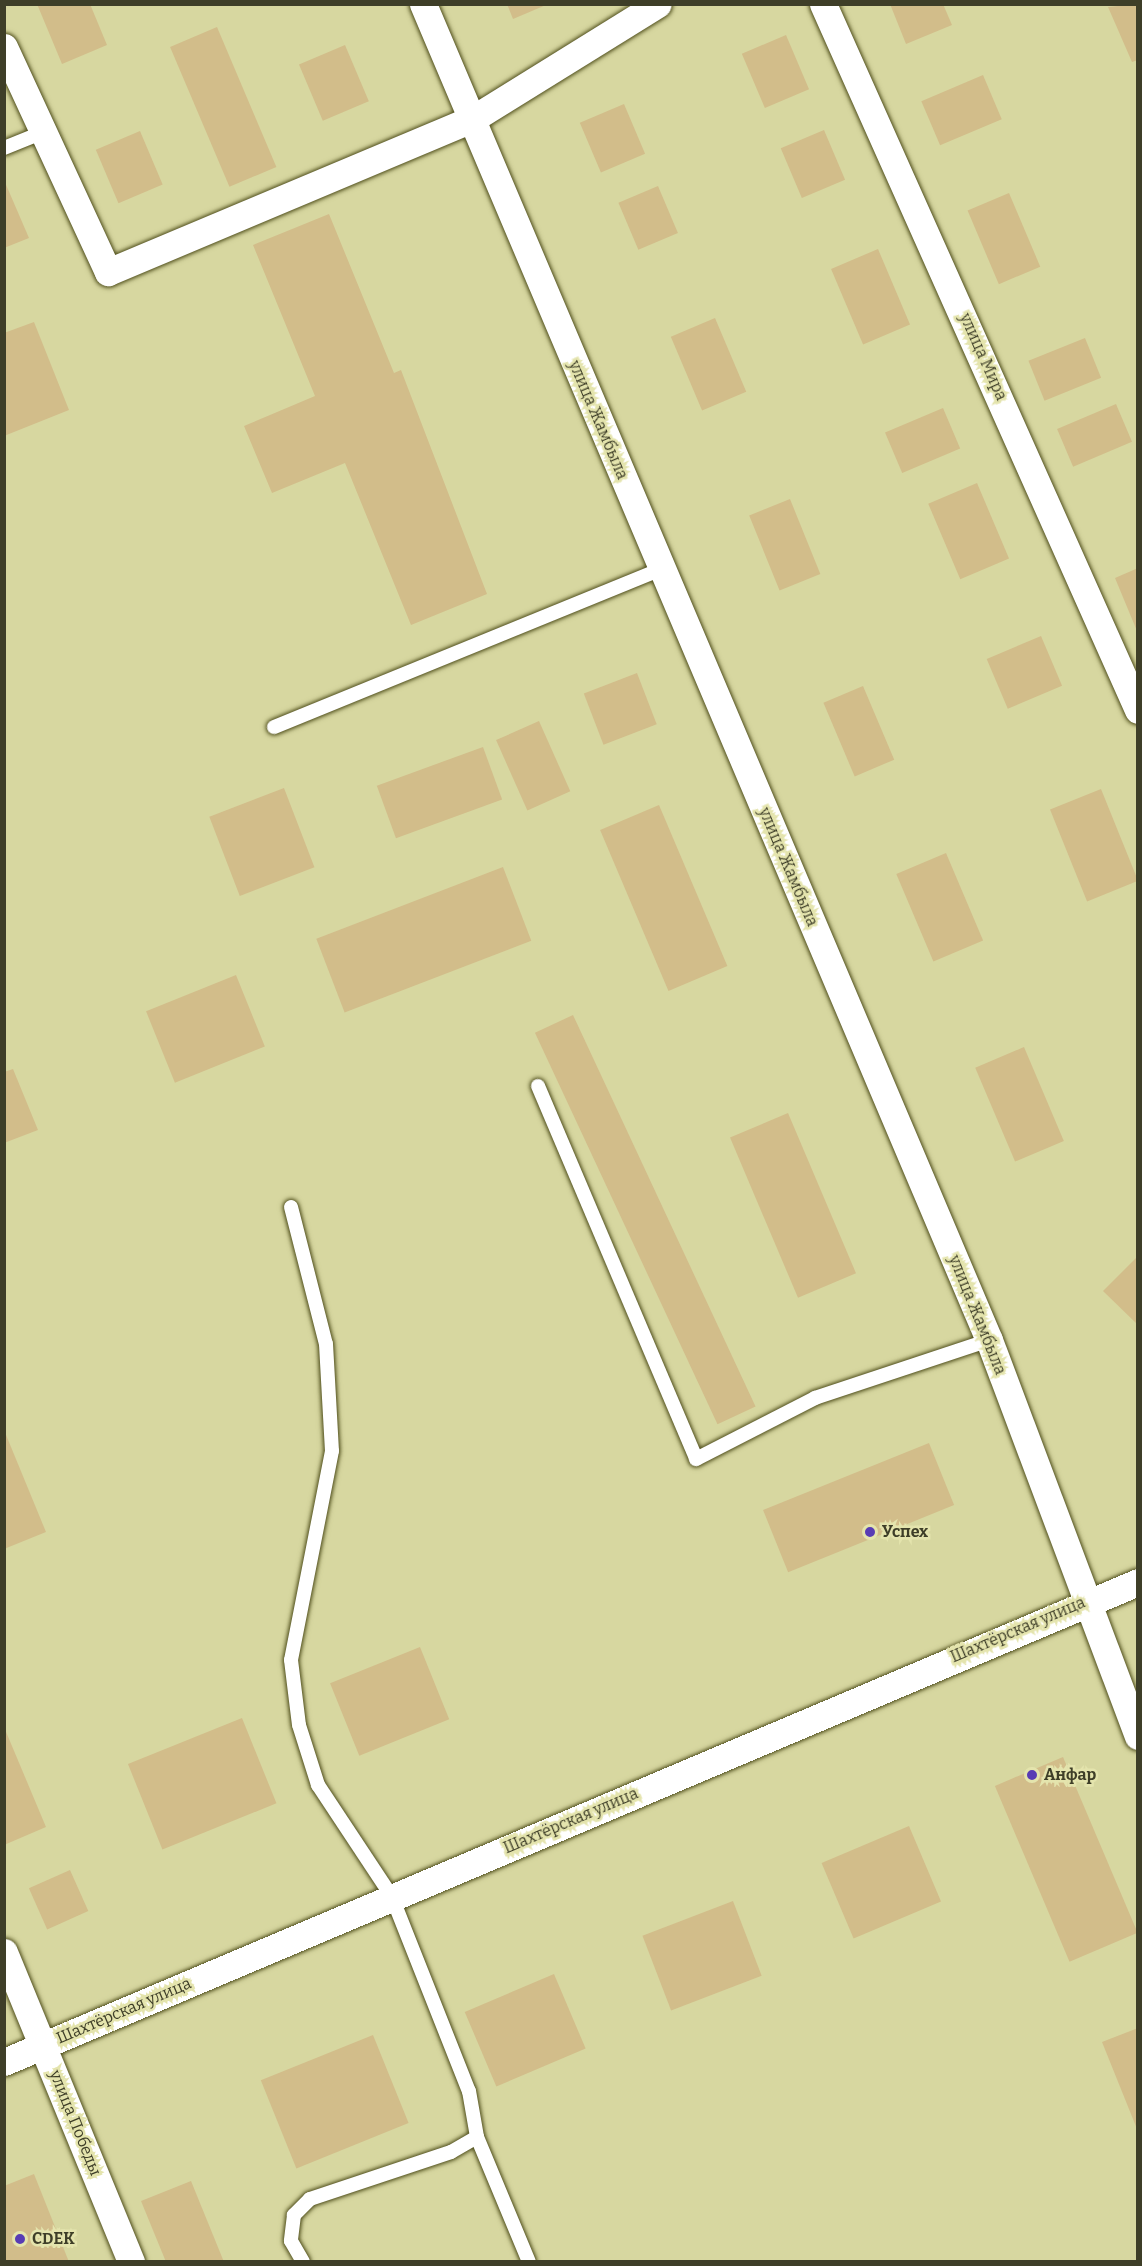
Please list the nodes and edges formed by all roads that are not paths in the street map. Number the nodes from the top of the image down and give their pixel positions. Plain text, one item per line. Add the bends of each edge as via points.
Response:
1 (423, 4) edge
2 (658, 4) edge
3 (824, 4) edge
4 (4, 47) edge
5 (474, 118) junction
6 (41, 133) junction
7 (4, 148) edge
8 (661, 569) junction
9 (1137, 710) edge
10 (274, 727) dead end
11 (538, 1086) dead end
12 (291, 1207) dead end
13 (989, 1340) junction
14 (1137, 1582) edge
15 (1084, 1601) junction
16 (1137, 1736) edge
17 (392, 1897) junction
18 (4, 1952) edge
19 (44, 2045) junction
20 (4, 2062) edge
21 (477, 2137) junction
22 (131, 2262) edge
23 (303, 2262) edge
24 (530, 2262) edge

1 - 5 street, улица Жамбыла
2 - 5 street
3 - 9 street, улица Мира
4 - 6 street
5 - 6 street via 108,272
5 - 8 street, улица Жамбыла
6 - 7 lane
8 - 10 lane
8 - 13 street, улица Жамбыла
11 - 13 lane via 696,1459 815,1398
12 - 17 lane via 326,1344 332,1451 291,1660 299,1725 318,1785
13 - 15 street, улица Жамбыла
14 - 15 street, Шахтёрская улица
15 - 16 street, улица Жамбыла
15 - 17 street, Шахтёрская улица
17 - 19 street, Шахтёрская улица
17 - 21 lane via 469,2091
18 - 19 street, улица Победы
19 - 20 street, Шахтёрская улица
19 - 22 street, улица Победы
21 - 23 lane via 451,2152 310,2199 294,2215 291,2241
21 - 24 lane

